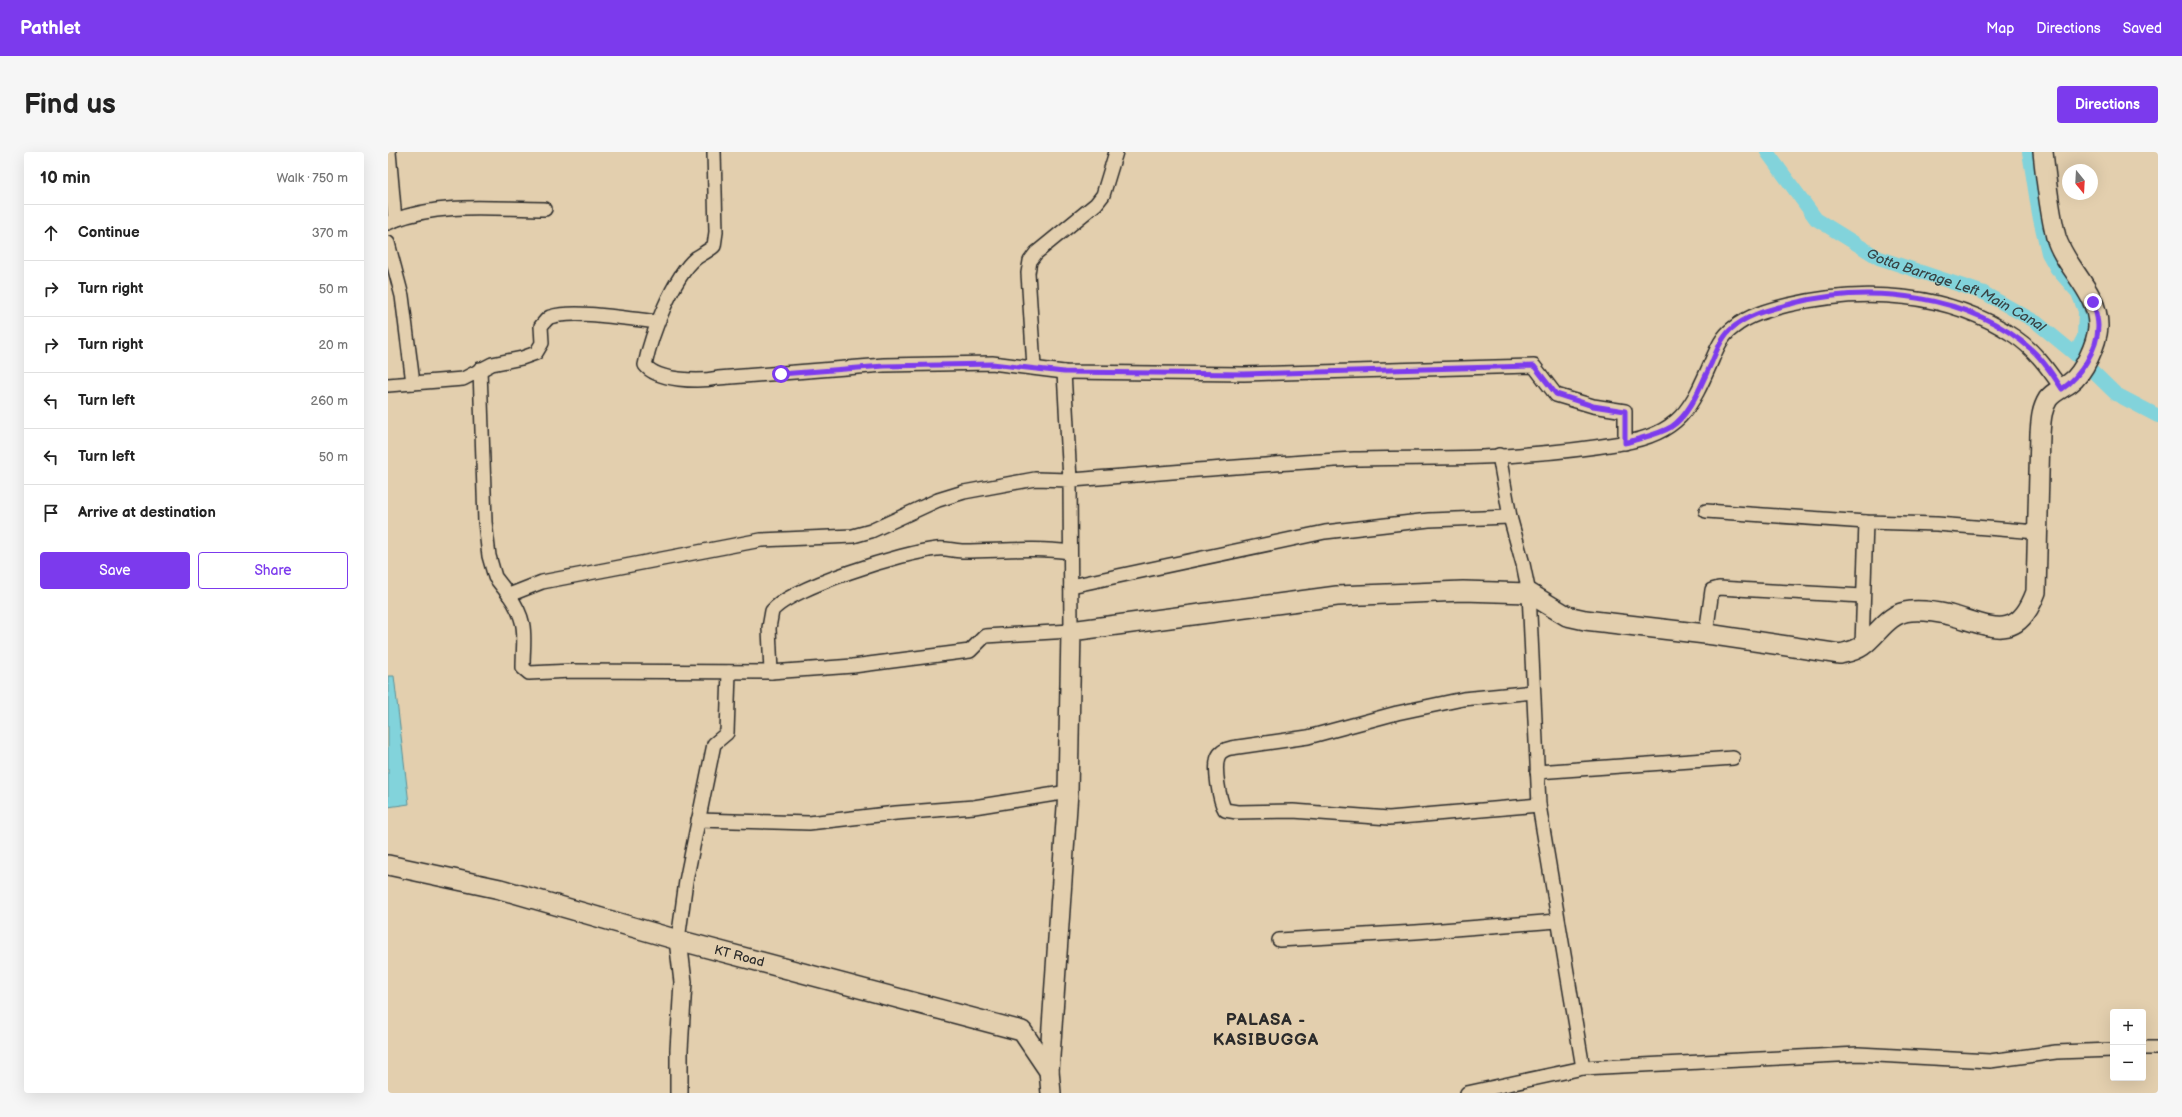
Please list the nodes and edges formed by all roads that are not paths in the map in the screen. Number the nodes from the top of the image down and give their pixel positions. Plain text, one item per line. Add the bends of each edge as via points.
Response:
1 (389, 152) edge
2 (714, 152) edge
3 (1116, 152) edge
4 (2043, 152) edge
5 (545, 209) dead end
6 (392, 222) edge
7 (388, 243) edge
8 (657, 322) junction
9 (1034, 367) junction
10 (480, 369) junction
11 (1064, 372) junction
12 (413, 383) junction
13 (388, 385) edge
14 (2067, 385) junction
15 (1625, 443) junction
16 (1499, 455) junction
17 (1070, 480) junction
18 (1706, 510) dead end
19 (1510, 517) junction
20 (1866, 522) junction
21 (2037, 532) junction
22 (1070, 552) junction
23 (1070, 586) junction
24 (1529, 593) junction
25 (508, 595) junction
26 (1863, 596) junction
27 (1071, 631) junction
28 (1706, 634) junction
29 (1862, 646) junction
30 (729, 672) junction
31 (771, 672) junction
32 (1533, 692) junction
33 (1733, 758) dead end
34 (1537, 772) junction
35 (1068, 792) junction
36 (1539, 805) junction
37 (698, 820) junction
38 (388, 866) edge
39 (1557, 921) junction
40 (678, 940) junction
41 (1279, 940) dead end
42 (2146, 1048) edge
43 (2158, 1048) edge
44 (2110, 1050) edge
45 (1583, 1068) junction
46 (1049, 1071) junction
47 (679, 1093) edge
48 (1050, 1093) edge
49 (1467, 1093) edge

1 - 6 street
2 - 8 street via 714,246 688,268
3 - 9 street via 1103,195 1096,204 1052,239 1030,261 1028,273
4 - 14 main road via 2056,237 2093,302 2098,326 2095,345
5 - 6 street via 458,208 411,214
7 - 12 street via 403,303
8 - 9 street via 645,365 649,371 685,380 704,381 884,366 992,364
8 - 10 street via 602,316 560,315 548,318 541,326 542,343 536,353
9 - 11 street
10 - 12 street via 463,379
10 - 25 street via 485,522 489,556 495,577
11 - 15 street via 1244,374 1534,366 1556,394 1593,406 1625,411
11 - 17 street
12 - 13 street
14 - 15 street via 2015,337 1991,322 1963,310 1897,296 1866,294 1830,297 1774,308 1749,317 1730,330 1720,343 1696,395 1684,414 1671,427
14 - 21 main road via 2049,397 2042,409
15 - 16 street via 1528,455
16 - 17 street via 1353,460
16 - 19 street
17 - 22 street
17 - 25 street via 1035,479 964,492 938,500 871,531 853,536 762,540 542,582
18 - 20 street
19 - 23 street via 1429,520 1325,532
19 - 24 street via 1524,564
20 - 21 street via 1937,524
20 - 26 street
21 - 29 main road via 2036,592 2030,608 2021,619 2010,626 1996,628 1949,615 1908,611 1883,624
22 - 23 street
22 - 31 street via 1052,549 963,551 940,548 902,556 786,598 772,611 769,628
23 - 27 street
24 - 27 main road via 1463,591 1337,596
24 - 28 main road via 1567,616
24 - 32 street
25 - 30 street via 524,624 523,668 529,673
26 - 28 street via 1720,588 1712,590
26 - 29 street
27 - 31 street via 985,636 970,651 853,666
27 - 35 main road
28 - 29 main road via 1840,654 1852,652
30 - 31 street
30 - 37 street via 727,732 714,744
32 - 34 street
32 - 36 street via 1462,698 1308,737 1231,748 1224,750 1218,757 1218,777 1221,803 1225,810 1237,812 1292,811 1389,818
33 - 34 street
34 - 36 street
35 - 37 street via 974,806 809,823
35 - 46 main road
36 - 39 street
37 - 40 street
38 - 40 main road, KT Road via 500,889
39 - 41 street
39 - 45 street
40 - 46 main road, KT Road via 1022,1031
40 - 47 street via 683,982
42 - 43 street
44 - 45 street via 2056,1052 1990,1061 1858,1054
45 - 49 street
46 - 48 main road

